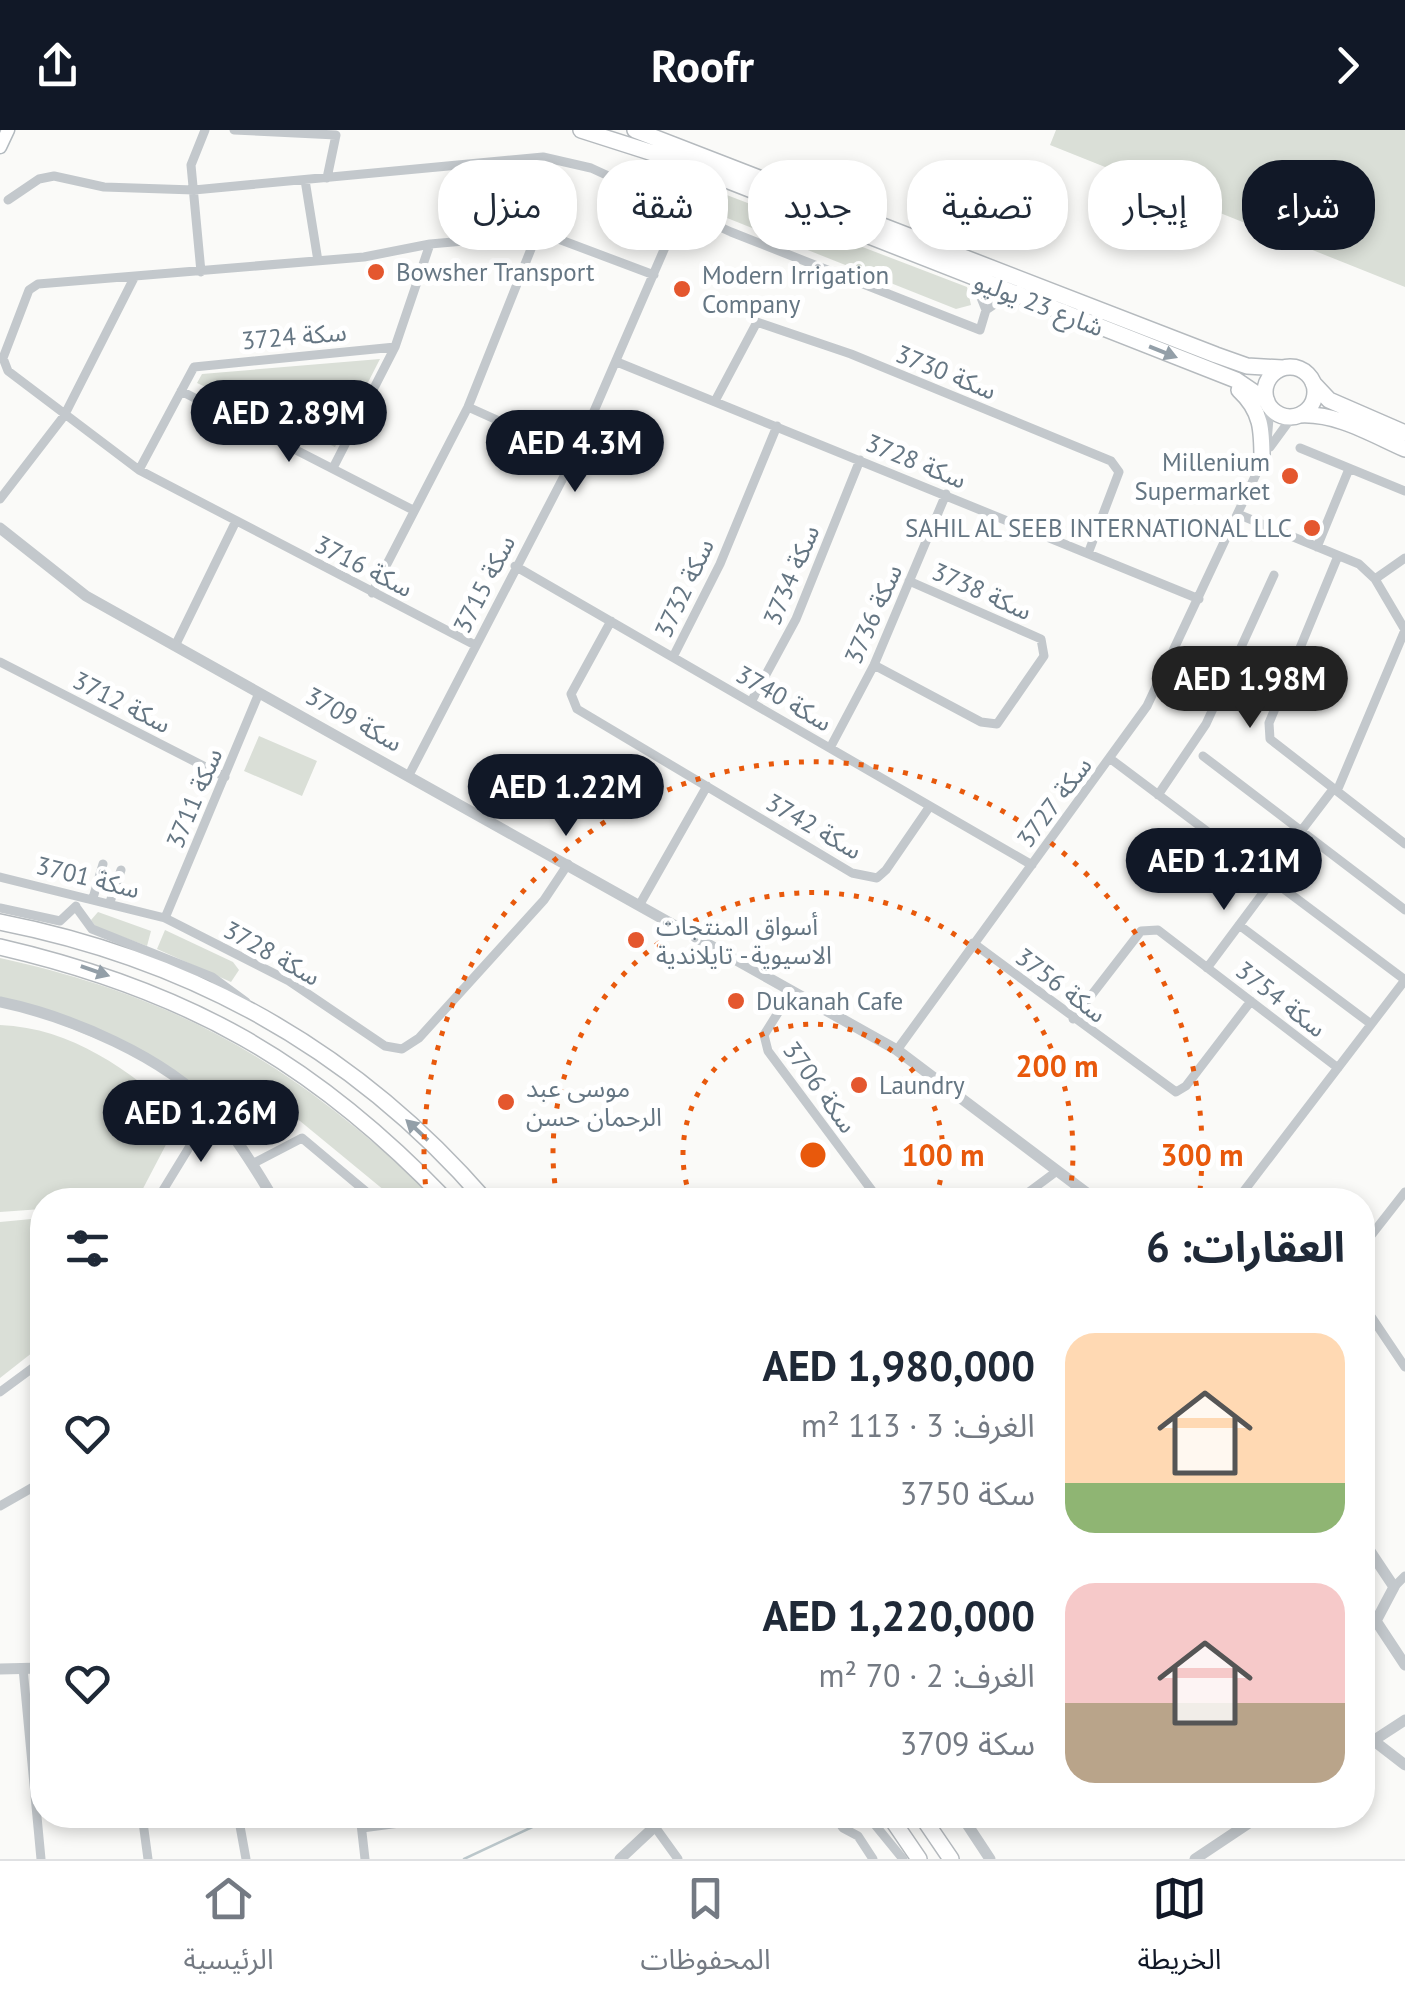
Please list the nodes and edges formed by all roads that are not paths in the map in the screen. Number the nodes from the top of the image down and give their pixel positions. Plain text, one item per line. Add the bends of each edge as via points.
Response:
1 (8, 130) edge
2 (205, 130) edge
3 (234, 130) edge
4 (581, 130) edge
5 (636, 130) edge
6 (338, 133) edge
7 (0, 147) edge
8 (675, 160) edge
9 (597, 171) edge
10 (327, 178) junction
11 (305, 180) junction
12 (728, 181) edge
13 (194, 190) junction
14 (8, 200) dead end
15 (728, 229) edge
16 (438, 243) edge
17 (577, 243) edge
18 (430, 244) junction
19 (531, 250) edge
20 (664, 250) edge
21 (318, 262) junction
22 (201, 272) junction
23 (654, 275) junction
24 (134, 278) junction
25 (974, 280) junction
26 (1012, 293) junction
27 (986, 310) junction
28 (394, 347) junction
29 (617, 362) junction
30 (1284, 368) junction
31 (1206, 369) junction
32 (1312, 382) junction
33 (181, 390) junction
34 (715, 401) junction
35 (1269, 404) junction
36 (468, 407) junction
37 (64, 416) junction
38 (1296, 416) junction
39 (776, 426) junction
40 (1404, 445) edge
41 (1300, 448) dead end
42 (574, 455) junction
43 (1264, 458) junction
44 (860, 460) junction
45 (334, 466) junction
46 (1349, 468) junction
47 (139, 470) junction
48 (1405, 491) edge
49 (946, 494) junction
50 (0, 498) edge
51 (413, 510) junction
52 (1240, 515) junction
53 (235, 523) junction
54 (0, 528) edge
55 (1316, 547) junction
56 (1089, 551) junction
57 (1338, 556) junction
58 (1405, 558) edge
59 (516, 566) junction
60 (1274, 575) dead end
61 (1375, 580) junction
62 (910, 582) junction
63 (372, 593) junction
64 (1199, 600) junction
65 (1400, 611) edge
66 (611, 621) junction
67 (1405, 630) edge
68 (474, 645) junction
69 (175, 646) junction
70 (674, 657) junction
71 (0, 662) edge
72 (874, 665) junction
73 (260, 693) junction
74 (751, 702) junction
75 (830, 748) junction
76 (1203, 756) dead end
77 (1112, 760) junction
78 (408, 775) junction
79 (226, 777) junction
80 (707, 786) junction
81 (1336, 790) junction
82 (1158, 795) junction
83 (930, 806) junction
84 (1405, 824) edge
85 (1301, 831) junction
86 (1391, 833) junction
87 (1405, 844) edge
88 (103, 864) dead end
89 (568, 864) junction
90 (1032, 865) junction
91 (121, 870) dead end
92 (0, 878) edge
93 (1269, 880) junction
94 (80, 894) junction
95 (93, 898) junction
96 (110, 902) junction
97 (640, 904) junction
98 (76, 906) junction
99 (0, 908) edge
100 (1405, 910) edge
101 (165, 918) junction
102 (0, 922) edge
103 (1240, 924) junction
104 (973, 943) junction
105 (0, 948) edge
106 (1207, 968) junction
107 (1405, 980) edge
108 (790, 992) junction
109 (1394, 994) junction
110 (1251, 1001) junction
111 (0, 1002) edge
112 (1405, 1003) edge
113 (264, 1015) junction
114 (1073, 1019) junction
115 (1372, 1024) junction
116 (897, 1050) junction
117 (1338, 1068) junction
118 (212, 1110) junction
119 (252, 1164) junction
120 (1057, 1171) junction
121 (164, 1188) edge
122 (267, 1188) edge
123 (362, 1188) edge
124 (434, 1188) edge
125 (473, 1188) edge
126 (870, 1188) edge
127 (1034, 1188) edge
128 (1080, 1188) edge
129 (1246, 1188) edge
130 (1405, 1192) edge
131 (1375, 1231) edge
132 (1375, 1321) edge
133 (1405, 1366) edge
134 (30, 1370) edge
135 (0, 1392) edge
136 (30, 1489) edge
137 (0, 1506) edge
138 (1375, 1558) edge
139 (1405, 1576) edge
140 (1394, 1587) junction
141 (1405, 1665) edge
142 (0, 1668) edge
143 (23, 1668) junction
144 (30, 1668) edge
145 (1405, 1720) edge
146 (1375, 1740) edge
147 (30, 1742) edge
148 (1375, 1749) edge
149 (1405, 1765) edge
150 (38, 1828) edge
151 (144, 1828) edge
152 (240, 1828) edge
153 (362, 1828) edge
154 (654, 1828) edge
155 (656, 1828) edge
156 (849, 1828) edge
157 (878, 1828) edge
158 (891, 1828) edge
159 (898, 1828) edge
160 (930, 1828) edge
161 (970, 1828) edge
162 (1242, 1828) edge
163 (41, 1859) edge
164 (148, 1859) edge
165 (246, 1859) edge
166 (365, 1859) edge
167 (620, 1859) edge
168 (678, 1859) edge
169 (873, 1859) edge
170 (903, 1859) edge
171 (918, 1859) edge
172 (951, 1859) edge
173 (990, 1859) edge
174 (1195, 1859) edge

1 - 7 main road
2 - 13 street via 192,157
3 - 6 street
4 - 8 main road, شارع 23 يوليو
5 - 30 main road, شارع 23 يوليو via 1247,366
6 - 10 street
9 - 10 street via 543,157
10 - 11 street
11 - 13 street
11 - 21 street
12 - 25 main road, شارع 23 يوليو
13 - 14 street via 104,188 54,176
13 - 22 street
15 - 27 street via 980,330
16 - 18 street, سكة 3716
17 - 23 street, سكة 3716
18 - 21 street, سكة 3716
18 - 28 street
19 - 36 street
20 - 23 street, سكة 3715
21 - 22 street, سكة 3716
22 - 24 street, سكة 3716
23 - 29 street, سكة 3715
24 - 37 street
24 - 37 street, سكة 3716 via 28,290 4,366
25 - 26 main road, شارع 23 يوليو
25 - 27 street
26 - 27 street
26 -> 31 main road, شارع 23 يوليو
28 - 33 street, سكة 3724 via 204,364 194,367
28 - 45 street
29 - 34 street, سكة 3728
29 - 42 street, سكة 3715
30 - 32 main road via 1304,372
30 - 35 main road via 1268,381
31 - 35 main road, شارع 23 يوليو via 1249,387
31 - 43 main road via 1258,411
32 - 38 main road via 1311,405
32 - 40 main road via 1329,400
33 - 45 street
33 - 47 street, سكة 3724
34 - 39 street, سكة 3728
34 - 56 street, سكة 3730 via 758,322 851,354 1111,460 1119,472 1116,485
35 - 38 main road
35 - 43 street, سكة 3727
36 - 42 street
36 - 51 street
37 - 47 street, سكة 3716
37 - 50 street
38 - 40 main road via 1320,414
38 - 43 street, سكة 3727
39 - 44 street, سكة 3728
39 - 70 street, سكة 3732
41 - 46 street
42 - 59 street, سكة 3715
43 - 52 street, سكة 3727
44 - 49 street, سكة 3728
44 - 74 street, سكة 3734 via 796,619
45 - 51 street
46 - 48 street
46 - 55 street
47 - 53 street, سكة 3716
49 - 56 street, سكة 3728
49 - 62 street, سكة 3736
51 - 63 street
52 - 55 street
52 - 64 street, سكة 3727
53 - 63 street, سكة 3716
53 - 69 street
54 - 69 street, سكة 3709 via 86,596
55 - 57 street
56 - 64 street, سكة 3728
57 - 61 street
57 - 81 street via 1269,723 1270,739
58 - 61 street
59 - 66 street, سكة 3740
59 - 68 street, سكة 3715
60 - 82 street via 1206,724
61 - 65 street
62 - 72 street, سكة 3736
62 - 72 street, سكة 3738 via 1042,639 1044,656 997,724 981,722
63 - 68 street, سكة 3716
64 - 77 street, سكة 3727
65 - 67 street
66 - 70 street, سكة 3740
66 - 80 street, سكة 3742 via 572,701
67 - 81 street
68 - 78 street, سكة 3715
69 - 73 street, سكة 3709
70 - 74 street, سكة 3740
71 - 79 street, سكة 3712
72 - 75 street, سكة 3736
73 - 78 street, سكة 3709
73 - 79 street, سكة 3711
74 - 75 street, سكة 3740
75 - 83 street, سكة 3740
76 - 85 street
77 - 82 street
77 - 90 street, سكة 3727
78 - 89 street, سكة 3709
79 - 101 street, سكة 3711
80 - 83 street, سكة 3742 via 865,879 886,870
80 - 97 street
81 - 85 street
81 - 86 street
82 - 93 street
83 - 90 street, سكة 3740
84 - 86 street
85 - 93 street
85 - 100 street
86 - 87 street
88 - 95 street
89 - 97 street, سكة 3709
89 - 101 street, سكة 3728 via 544,900 402,1049 384,1046 289,981
90 - 104 street, سكة 3727
91 - 96 street
92 - 94 street, سكة 3701
93 - 103 street
93 - 107 street
94 - 95 street, سكة 3701
94 - 98 street
95 - 96 street, سكة 3701
96 - 101 street, سكة 3701
97 - 108 street, سكة 3709
98 - 99 street via 60,921
98 - 113 street via 92,929 212,977
102 - 113 main road via 133,955
103 - 106 street
103 - 115 street
104 - 114 street, سكة 3756
104 - 116 street, سكة 3727
105 -> 124 main road via 158,993 235,1032 370,1126
106 - 110 street, سكة 3754
106 - 114 street, سكة 3754 via 1158,930 1141,931
107 - 109 street
108 - 116 street, سكة 3709
108 - 126 street, سكة 3706 via 764,1035 768,1052
109 - 112 street
109 - 115 street
110 - 114 street, سكة 3756 via 1176,1092
110 - 117 street, سكة 3754
111 - 118 street via 88,1030 158,1067
125 -> 113 main road via 384,1101
115 - 117 street
116 - 120 street, سكة 3709
117 - 129 street
118 - 119 street
118 - 121 street
119 - 122 street
119 - 123 street via 302,1138
120 - 127 street
120 - 128 street, سكة 3709
130 - 131 street
132 - 133 street
134 - 135 street
136 - 137 street
138 - 140 street
139 - 140 street
140 - 141 street via 1376,1622
142 - 143 street
143 - 144 street
143 - 147 street
145 - 146 street
148 - 149 street
150 - 163 street
151 - 164 street
152 - 165 street
153 - 166 street
154 - 167 street
155 - 168 street
156 - 169 street
157 - 170 street
158 - 171 street
159 - 171 main road
160 - 172 main road
161 - 173 street
162 - 174 street

